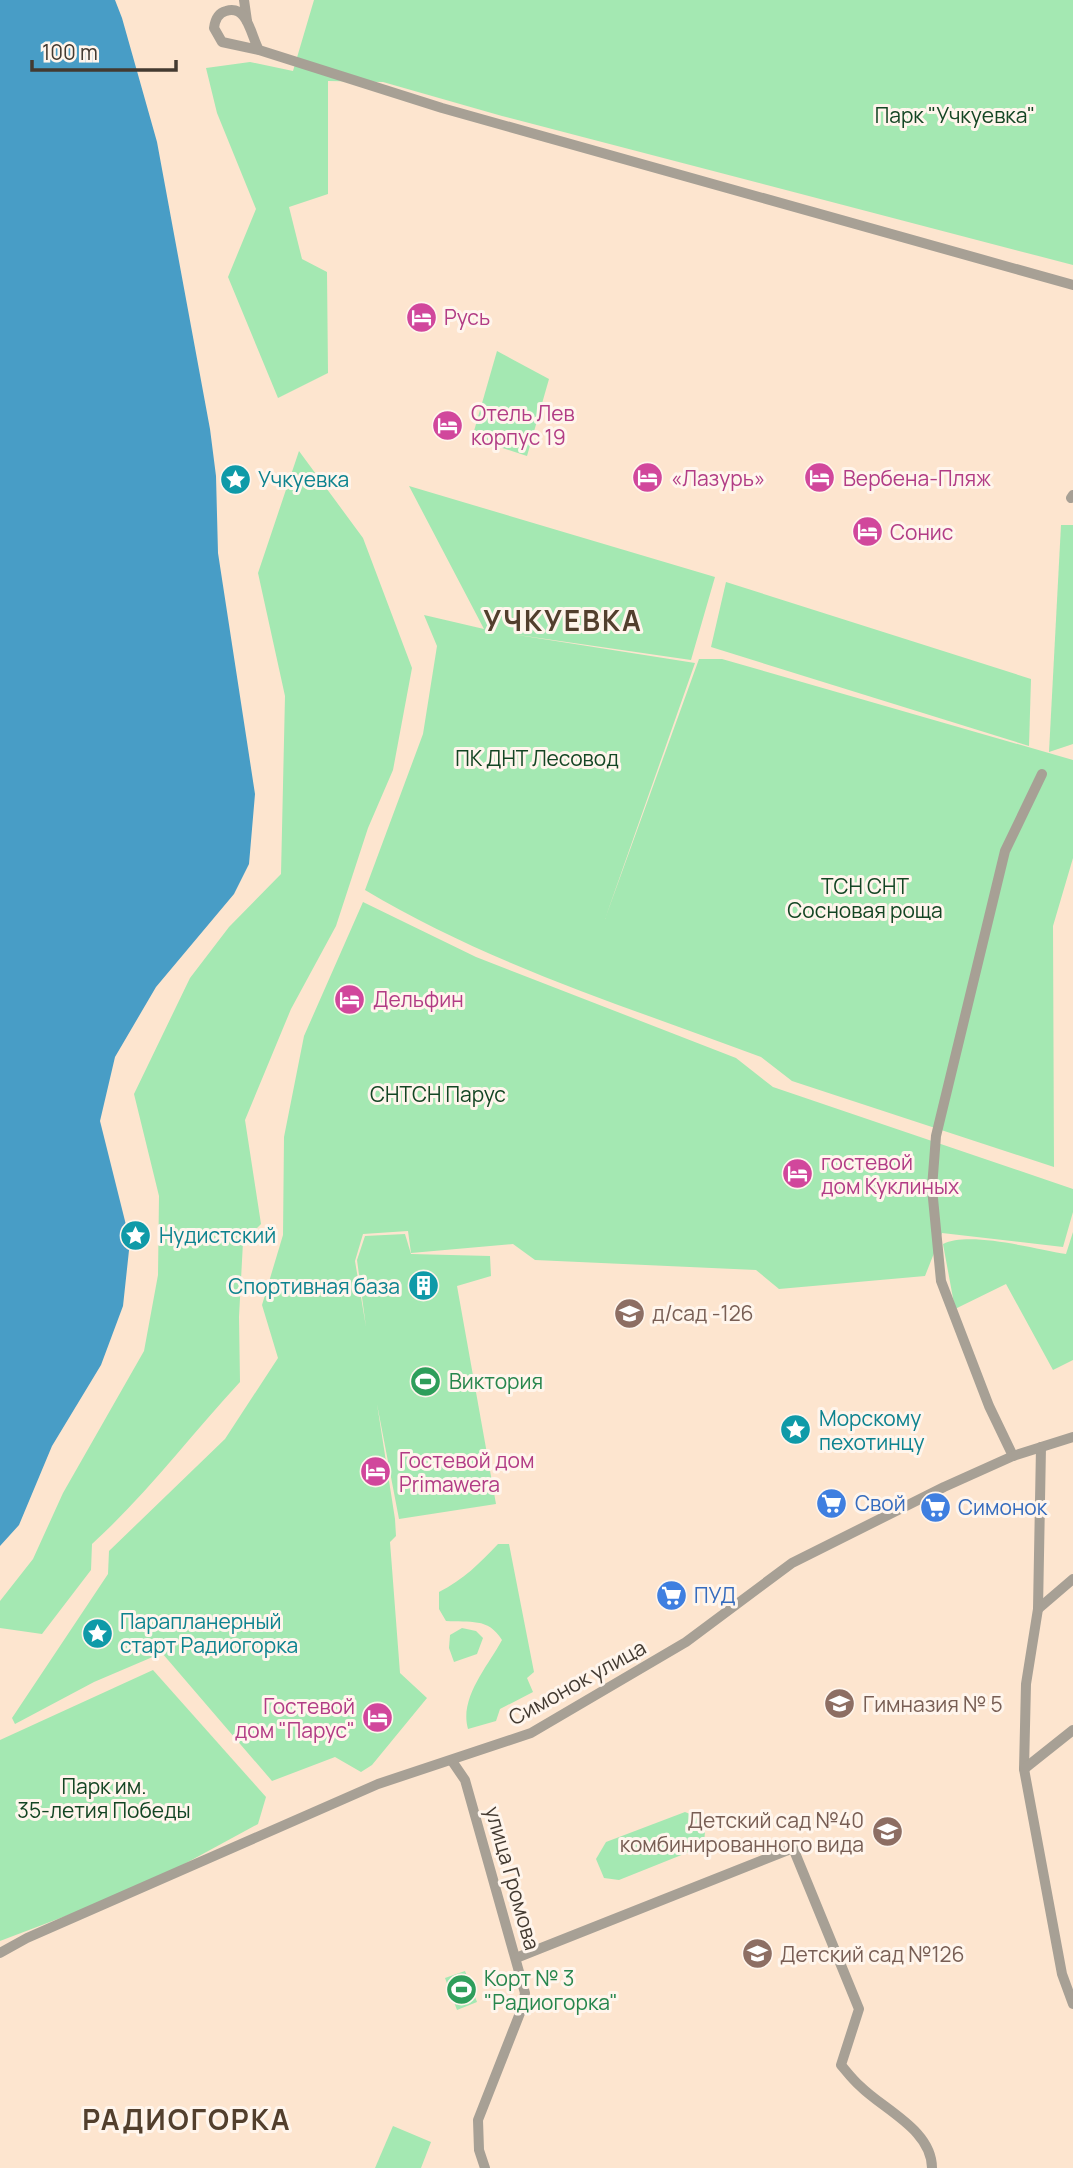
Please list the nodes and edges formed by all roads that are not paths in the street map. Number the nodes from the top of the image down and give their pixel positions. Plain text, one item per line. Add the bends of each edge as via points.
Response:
1 (244, 0) edge
2 (250, 28) junction
3 (259, 50) junction
4 (1073, 285) edge
5 (1042, 774) dead end
6 (1073, 1437) edge
7 (1041, 1447) junction
8 (1013, 1456) junction
9 (1073, 1579) edge
10 (1038, 1609) junction
11 (1073, 1730) edge
12 (452, 1761) junction
13 (1024, 1769) junction
14 (0, 1953) edge
15 (516, 1958) junction
16 (1073, 2004) edge
17 (485, 2168) edge
18 (932, 2168) edge

1 - 2 street
2 - 3 street
2 - 3 street via 242,14 231,10 221,13 214,28 222,42
3 - 4 street via 442,108
5 - 8 street via 1005,851 936,1136 932,1188 941,1281
6 - 7 street, Симонок улица
7 - 8 street, Симонок улица
7 - 10 street
8 - 12 street, Симонок улица via 792,1563 686,1642 566,1714 531,1733
9 - 10 street
10 - 13 street via 1026,1685
11 - 13 street
12 - 14 street, Симонок улица via 378,1784 295,1819
12 - 15 street, улица Громова via 465,1780
13 - 16 street via 1058,1955
15 - 17 street, улица Громова via 524,2000 478,2120 478,2150
15 - 18 street via 793,1848 859,2008 841,2065 919,2136 930,2152

